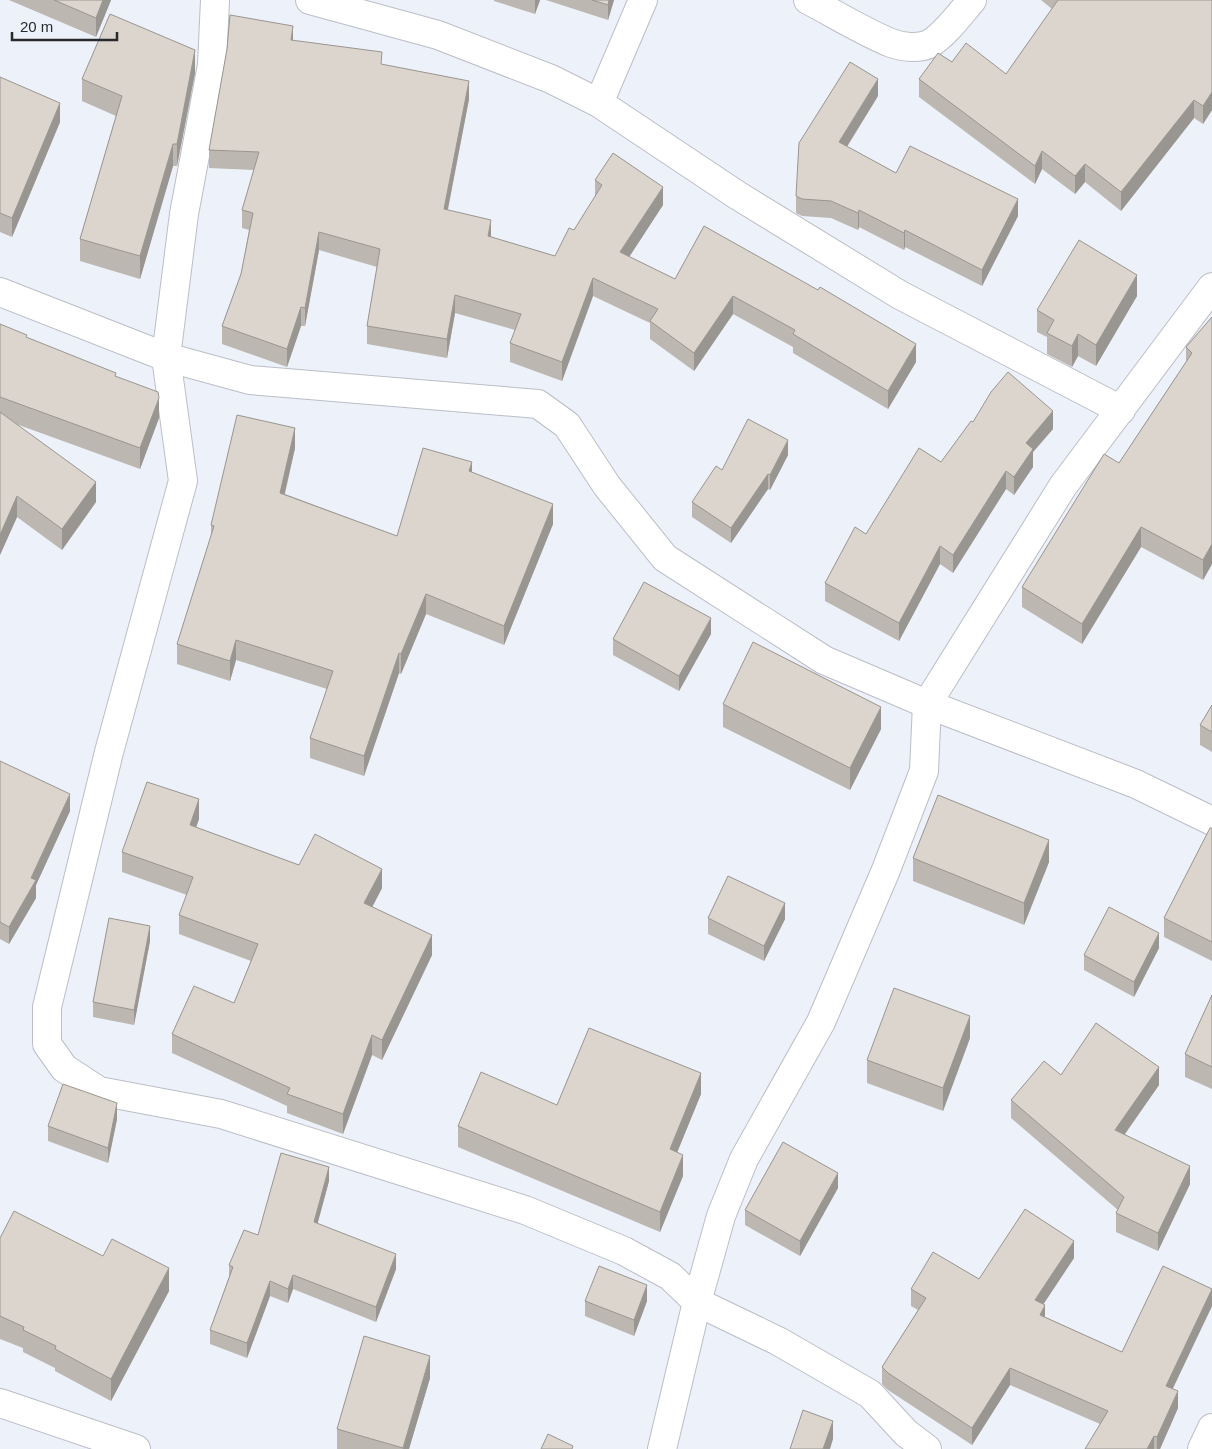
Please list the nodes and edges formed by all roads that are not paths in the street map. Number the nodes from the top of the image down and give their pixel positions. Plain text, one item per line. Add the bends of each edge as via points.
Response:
1 (215, 0) edge
2 (310, 0) edge
3 (643, 0) edge
4 (808, 0) edge
5 (972, 0) edge
6 (599, 103) junction
7 (1212, 287) edge
8 (0, 292) edge
9 (166, 357) junction
10 (1121, 410) junction
11 (927, 704) junction
12 (1212, 821) edge
13 (697, 1302) junction
14 (0, 1403) edge
15 (1212, 1428) edge
16 (136, 1449) edge
17 (662, 1449) edge
18 (927, 1449) edge
19 (1202, 1449) edge

1 - 9 street via 212,65 184,214
2 - 6 street via 438,35 551,79
3 - 6 street
4 - 5 street via 892,44 909,47 930,43 941,35
6 - 10 street via 737,196 900,295
7 - 10 street
8 - 9 street
9 - 11 street via 250,380 538,404 567,426 608,486 665,558 824,660
9 - 13 street via 183,481 109,752 47,1007 47,1044 64,1068 99,1090 220,1114 525,1210 624,1251 670,1276
10 - 11 street via 1063,486
11 - 12 street via 1136,784
11 - 13 street via 924,771 890,861 821,1022 744,1159 721,1216
13 - 17 street
13 - 18 street via 778,1341 870,1394 906,1433
14 - 16 street
15 - 19 street

